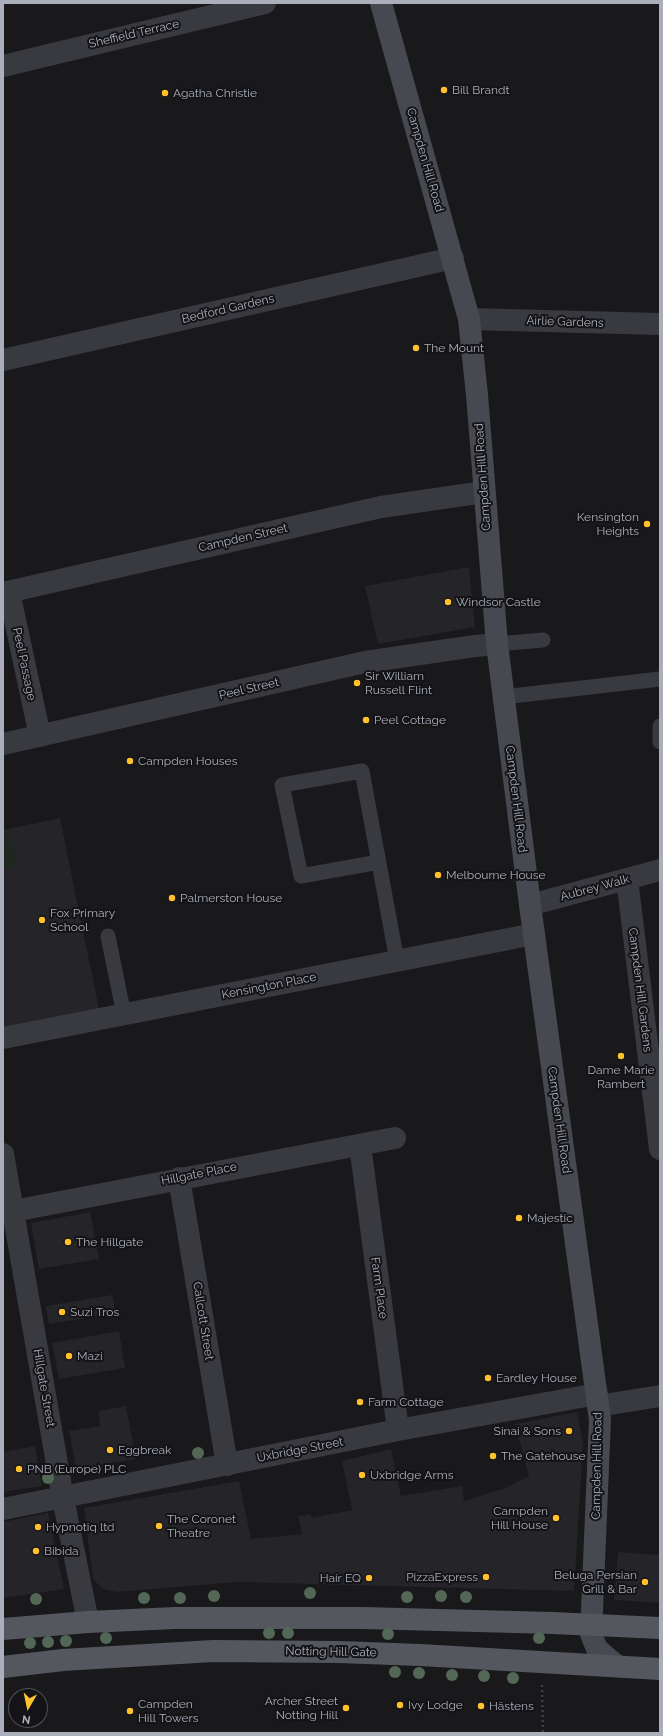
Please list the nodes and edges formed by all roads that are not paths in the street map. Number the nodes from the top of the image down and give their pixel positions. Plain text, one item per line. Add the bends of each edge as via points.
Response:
1 (265, 3) edge
2 (381, 3) edge
3 (3, 66) edge
4 (453, 258) junction
5 (469, 319) junction
6 (660, 324) edge
7 (3, 360) edge
8 (484, 492) junction
9 (6, 593) edge
10 (543, 640) dead end
11 (497, 644) junction
12 (660, 678) edge
13 (503, 697) junction
14 (660, 726) edge
15 (40, 736) junction
16 (660, 742) edge
17 (3, 744) edge
18 (379, 862) junction
19 (660, 870) edge
20 (627, 879) junction
21 (530, 905) junction
22 (534, 934) junction
23 (108, 936) dead end
24 (397, 961) junction
25 (124, 1015) junction
26 (3, 1038) edge
27 (395, 1138) dead end
28 (360, 1145) junction
29 (660, 1148) edge
30 (3, 1154) edge
31 (179, 1178) junction
32 (8, 1212) edge
33 (660, 1396) edge
34 (598, 1400) junction
35 (398, 1430) junction
36 (227, 1465) junction
37 (63, 1498) junction
38 (3, 1509) edge
39 (88, 1622) junction
40 (591, 1625) junction
41 (660, 1628) edge
42 (3, 1629) edge
43 (617, 1666) junction
44 (3, 1667) edge
45 (660, 1669) edge

1 - 3 street, Sheffield Terrace
2 - 4 street, Campden Hill Road
4 - 5 street, Campden Hill Road
4 - 7 street, Bedford Gardens
5 - 6 street, Airlie Gardens
5 - 8 street, Campden Hill Road
8 - 9 street, Campden Street via 381,507
8 - 11 street, Campden Hill Road
9 - 15 street, Peel Passage
10 - 11 lane
11 - 13 street, Campden Hill Road
11 - 15 street, Peel Street via 365,662
12 - 13 lane
13 - 21 street, Campden Hill Road
14 - 16 lane
15 - 17 street, Peel Street
18 - 18 lane via 362,771 282,785 301,876
18 - 24 lane
19 - 20 street, Aubrey Walk
20 - 21 street, Aubrey Walk
20 - 29 street, Campden Hill Gardens
21 - 22 street, Campden Hill Road
22 - 24 street, Kensington Place
22 - 34 street, Campden Hill Road
23 - 25 lane
24 - 25 street, Kensington Place
25 - 26 street, Kensington Place
27 - 28 street, Hillgate Place
28 - 31 street, Hillgate Place
28 - 35 street, Farm Place
30 - 32 street, Hillgate Street
31 - 32 street, Hillgate Place
31 - 36 street, Callcott Street
32 - 37 street, Hillgate Street
33 - 34 street
34 - 35 street, Uxbridge Street
34 - 40 street, Campden Hill Road via 600,1420
35 - 36 street, Uxbridge Street
36 - 37 street, Uxbridge Street
37 - 38 street, Uxbridge Street
37 - 39 street, Hillgate Street
39 - 40 main road via 174,1618 363,1618
39 - 42 main road
40 - 41 main road
40 - 43 street, Campden Hill Road via 591,1634 597,1649
43 - 44 main road, Notting Hill Gate via 339,1652 213,1651 63,1660
43 - 45 main road, Notting Hill Gate

